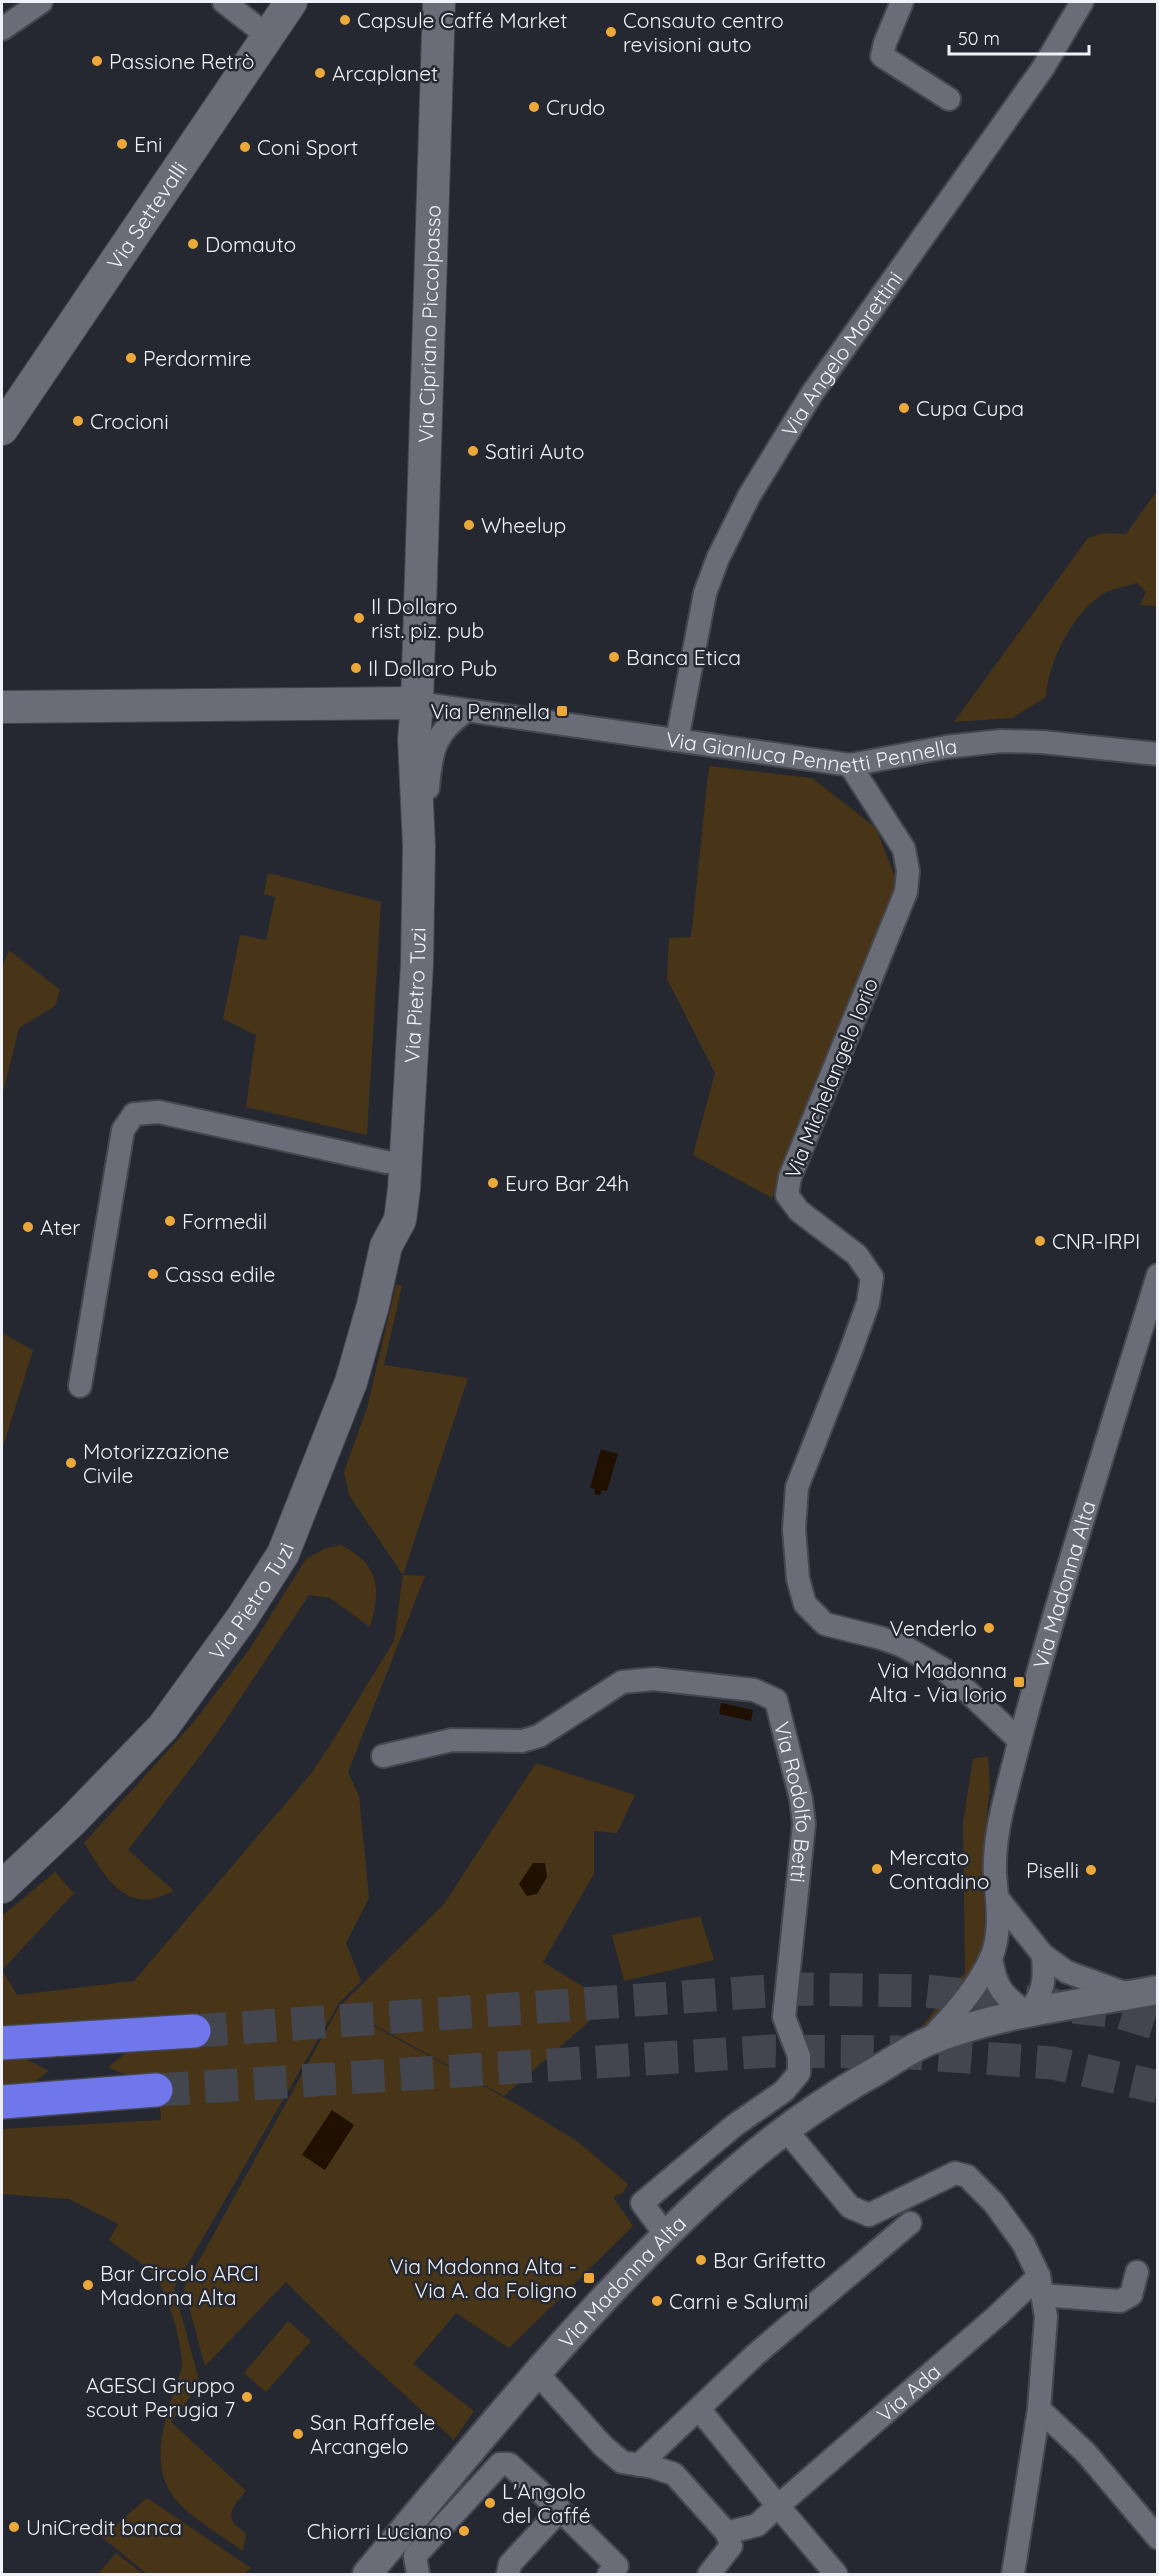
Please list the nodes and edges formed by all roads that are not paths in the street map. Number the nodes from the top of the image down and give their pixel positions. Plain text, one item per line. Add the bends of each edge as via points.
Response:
1 (41, 2) edge
2 (224, 2) edge
3 (291, 2) edge
4 (439, 2) edge
5 (902, 2) edge
6 (1082, 2) edge
7 (2, 28) edge
8 (268, 36) junction
9 (950, 99) dead end
10 (2, 429) edge
11 (417, 645) junction
12 (350, 702) junction
13 (417, 703) junction
14 (2, 707) edge
15 (466, 711) junction
16 (677, 740) junction
17 (409, 750) junction
18 (1158, 754) edge
19 (850, 765) junction
20 (419, 846) junction
21 (386, 1162) junction
22 (386, 1246) junction
23 (1158, 1275) edge
24 (80, 1386) dead end
25 (1019, 1740) junction
26 (383, 1756) dead end
27 (2, 1887) edge
28 (999, 1900) junction
29 (1043, 1955) junction
30 (991, 1958) junction
31 (1145, 1993) edge
32 (1028, 2014) junction
33 (194, 2031) tunnel mouth
34 (927, 2042) junction
35 (2, 2043) edge
36 (156, 2090) tunnel mouth
37 (51, 2099) junction
38 (2, 2102) edge
39 (2, 2115) edge
40 (786, 2130) junction
41 (910, 2223) dead end
42 (665, 2234) junction
43 (1137, 2272) dead end
44 (1041, 2285) junction
45 (537, 2373) junction
46 (699, 2409) junction
47 (1039, 2409) junction
48 (639, 2465) junction
49 (444, 2482) junction
50 (463, 2504) junction
51 (778, 2506) junction
52 (560, 2510) junction
53 (727, 2533) junction
54 (1158, 2538) edge
55 (713, 2573) edge
56 (367, 2574) edge
57 (418, 2574) edge
58 (508, 2574) edge
59 (609, 2574) edge
60 (836, 2574) edge
61 (1013, 2574) edge

1 - 7 street
2 - 8 street
3 - 8 main road, Via Settevalli
4 - 11 main road, Via Cipriano Piccolpasso
5 - 9 street via 882,57
6 - 16 street, Via Angelo Morettini via 1032,85 811,395 744,506 705,593
8 - 10 main road, Via Settevalli
11 - 12 main road, Via Cipriano Piccolpasso via 398,686 382,695
11 - 13 main road, Via Cipriano Piccolpasso
12 - 13 main road, Via Cipriano Piccolpasso
12 - 14 main road, Via Cipriano Piccolpasso
12 - 17 main road via 390,722
13 - 15 street, Via Gianluca Pennetti Pennella
13 - 17 main road, Via Pietro Tuzi
15 - 16 street, Via Gianluca Pennetti Pennella
15 - 20 street via 439,735 430,758 424,831
16 - 19 street, Via Gianluca Pennetti Pennella
17 - 20 main road, Via Pietro Tuzi
17 - 21 main road, Via Pietro Tuzi
18 - 19 street, Via Gianluca Pennetti Pennella via 1001,741
19 - 25 street, Via Michelangelo Iorio via 904,849 908,872 906,892 788,1186 787,1195 800,1210 857,1255 872,1276 868,1303 854,1343 796,1487 798,1579 805,1604 825,1624 903,1646 945,1670
20 - 22 main road, Via Pietro Tuzi via 417,964 404,1189 400,1220
21 - 22 main road, Via Pietro Tuzi via 382,1215
21 - 24 street via 159,1112 134,1114 123,1130
22 - 27 main road, Via Pietro Tuzi via 351,1382 283,1554 163,1727
23 - 25 street, Via Madonna Alta
25 - 28 street, Via Madonna Alta via 998,1824 995,1872
26 - 42 street, Via Rodolfo Betti via 452,1740 522,1741 539,1736 622,1682 654,1679 754,1690 776,1700 804,1824 783,2018 799,2056 799,2073 784,2091 735,2125 642,2203
28 - 29 street, Via Madonna Alta
28 - 30 street, Via Madonna Alta
29 - 31 street, Via Madonna Alta via 1096,1984
29 - 32 street via 1045,1980
30 - 32 street, Via Madonna Alta via 995,1981 1007,1998
30 - 34 street, Via Madonna Alta via 968,1996
31 - 32 street, Via Madonna Alta
32 - 34 street, Via Madonna Alta
33 - 35 highway
34 - 40 street, Via Madonna Alta via 835,2094
36 - 37 highway
37 - 38 highway
37 - 39 highway
40 - 42 street, Via Madonna Alta via 730,2174
40 - 44 street via 850,2207 868,2215 956,2173 967,2176 994,2204 1023,2244
41 - 46 street via 755,2355
42 - 45 street, Via Madonna Alta
43 - 44 street via 1131,2295 1120,2301
44 - 47 street via 1046,2317
44 - 51 street, Via Ada via 980,2331
45 - 48 street via 603,2446 622,2462
45 - 49 street, Via Madonna Alta
46 - 48 street
46 - 51 street
47 - 54 street via 1086,2453
47 - 61 street
48 - 53 street via 674,2474
49 - 50 street
49 - 56 street, Via Madonna Alta
50 - 52 street via 500,2464 509,2464
50 - 57 street via 415,2556
51 - 53 street, Via Ada via 757,2524
51 - 60 street
52 - 58 street via 510,2564
52 - 59 street via 617,2566
53 - 55 street via 732,2546

